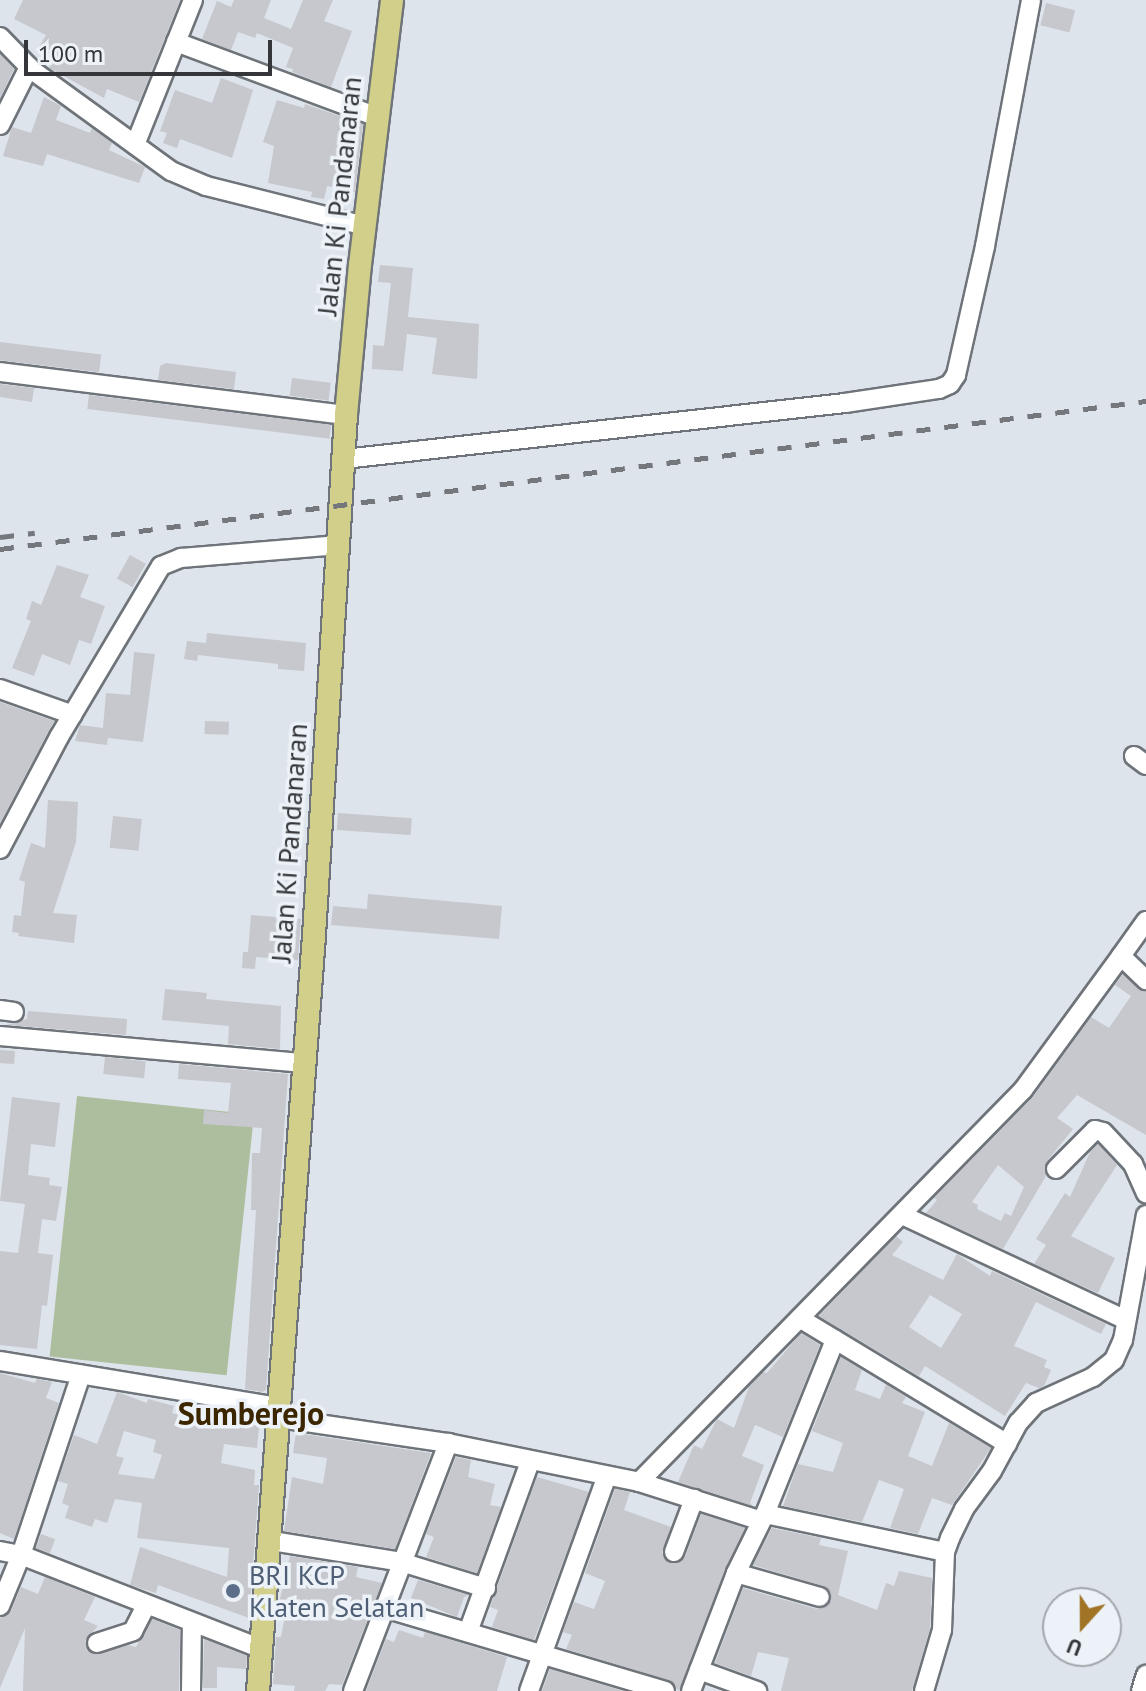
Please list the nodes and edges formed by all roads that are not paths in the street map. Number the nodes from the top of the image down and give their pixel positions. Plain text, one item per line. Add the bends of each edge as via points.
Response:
1 (193, 0) edge
2 (392, 0) edge
3 (1031, 0) edge
4 (0, 37) edge
5 (176, 42) junction
6 (29, 67) junction
7 (5, 100) edge
8 (378, 117) junction
9 (0, 125) edge
10 (135, 145) junction
11 (365, 226) junction
12 (0, 372) edge
13 (346, 415) junction
14 (344, 459) junction
15 (339, 545) junction
16 (0, 689) edge
17 (73, 715) junction
18 (0, 849) edge
19 (1146, 921) edge
20 (1121, 956) junction
21 (1146, 980) edge
22 (0, 1036) edge
23 (304, 1063) junction
24 (1056, 1169) dead end
25 (1146, 1193) edge
26 (902, 1215) junction
27 (1146, 1215) edge
28 (801, 1319) junction
29 (1126, 1320) junction
30 (835, 1340) junction
31 (0, 1361) edge
32 (81, 1375) junction
33 (278, 1412) junction
34 (448, 1443) junction
35 (1007, 1444) junction
36 (530, 1462) junction
37 (607, 1476) junction
38 (639, 1482) junction
39 (694, 1499) junction
40 (762, 1517) junction
41 (272, 1541) junction
42 (0, 1551) edge
43 (674, 1552) dead end
44 (945, 1552) junction
45 (21, 1555) junction
46 (401, 1562) junction
47 (736, 1573) junction
48 (486, 1588) junction
49 (820, 1597) dead end
50 (146, 1605) junction
51 (0, 1606) edge
52 (385, 1608) junction
53 (192, 1623) junction
54 (468, 1632) junction
55 (97, 1643) dead end
56 (262, 1649) junction
57 (542, 1654) junction
58 (699, 1670) junction
59 (1146, 1675) edge
60 (191, 1691) edge
61 (258, 1691) edge
62 (353, 1691) edge
63 (529, 1691) edge
64 (665, 1691) edge
65 (691, 1691) edge
66 (757, 1691) edge
67 (924, 1691) edge
68 (1141, 1691) edge

1 - 5 street
2 - 8 main road, Jalan Ki Pandanaran
3 - 14 street via 985,246 950,384 845,403
4 - 6 street
5 - 8 street
5 - 10 street
6 - 7 street
6 - 10 street
7 - 9 street
8 - 11 main road, Jalan Ki Pandanaran
10 - 11 street via 171,171 206,186
11 - 13 main road, Jalan Ki Pandanaran
12 - 13 street
13 - 14 main road, Jalan Ki Pandanaran
14 - 15 main road, Jalan Ki Pandanaran
15 - 17 street via 167,561 156,570
15 - 23 main road, Jalan Ki Pandanaran
16 - 17 street
17 - 18 street
19 - 20 street
20 - 21 street
20 - 26 street via 1023,1090
22 - 23 street
23 - 33 main road, Jalan Ki Pandanaran
24 - 25 street via 1095,1130 1103,1132 1133,1164
26 - 28 street
26 - 29 street
27 - 29 street
28 - 30 street
28 - 38 street
29 - 35 street via 1114,1360 1093,1377 1036,1403
30 - 35 street
30 - 40 street
31 - 32 street
32 - 33 street
32 - 45 street
33 - 34 street
33 - 41 main road, Jalan Ki Pandanaran
34 - 36 street
34 - 46 street
35 - 44 street via 964,1509
36 - 37 street
36 - 48 street
37 - 38 street
37 - 57 street
38 - 39 street
39 - 40 street
39 - 43 street
40 - 44 street
40 - 47 street
41 - 46 street
41 - 56 main road, Jalan Ki Pandanaran
42 - 45 street
44 - 67 street via 942,1630
45 - 50 street
45 - 51 street
46 - 48 street
46 - 52 street
47 - 49 street
47 - 58 street
48 - 54 street
50 - 53 street
50 - 55 street via 133,1631
52 - 54 street
52 - 62 street
53 - 56 street
53 - 60 street
54 - 57 street
56 - 61 main road, Jalan Ki Pandanaran
57 - 63 street
57 - 64 street
58 - 65 street
58 - 66 street
59 - 68 street

